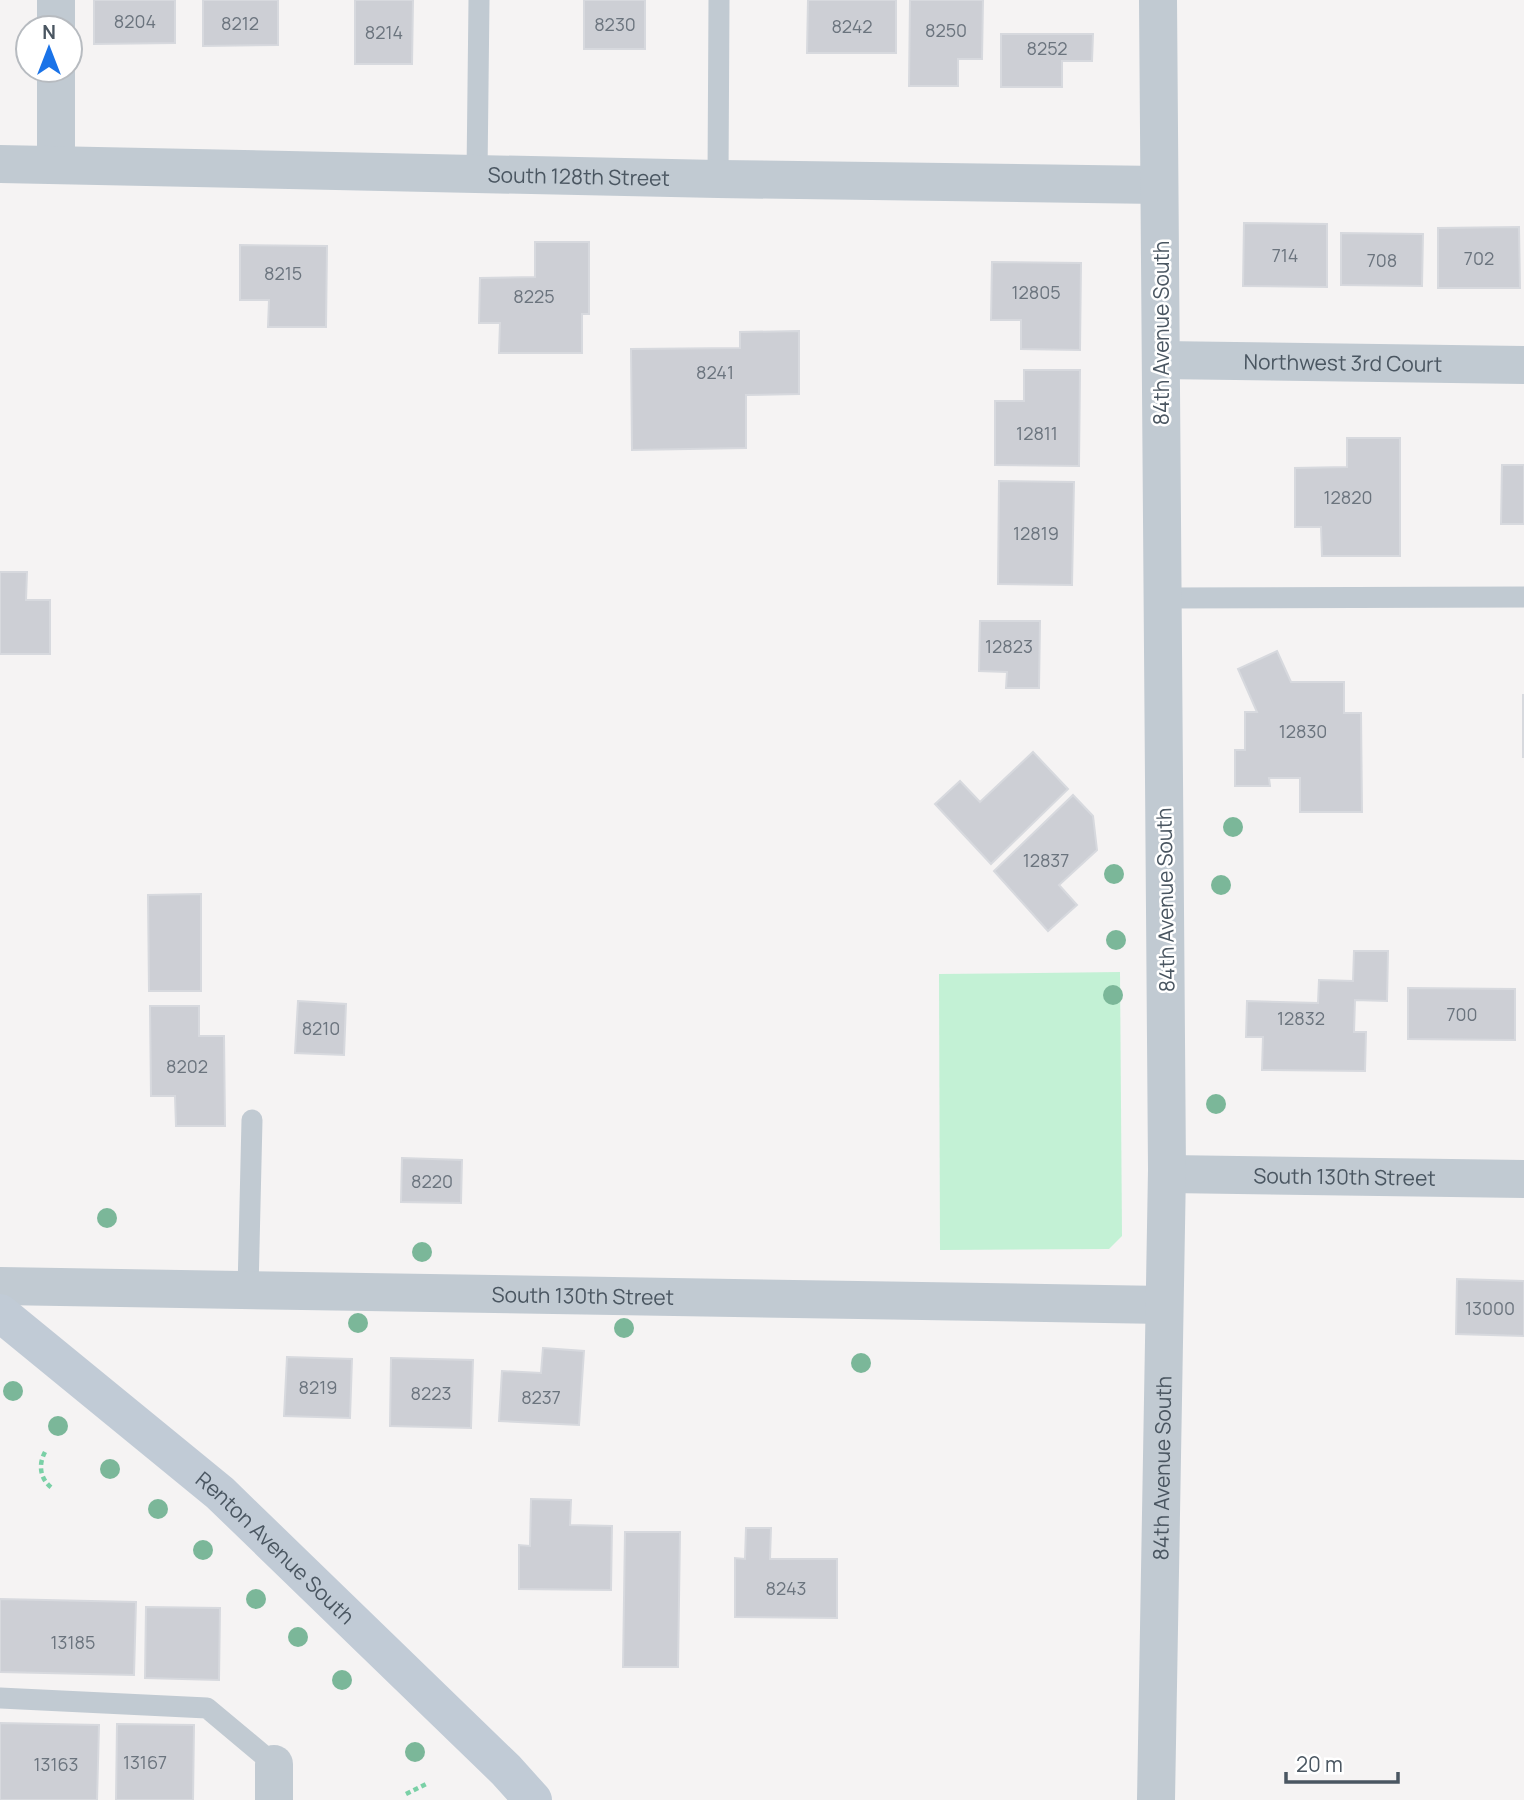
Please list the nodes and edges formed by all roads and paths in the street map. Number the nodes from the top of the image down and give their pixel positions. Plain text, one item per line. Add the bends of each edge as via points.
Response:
1 (479, 0) edge
2 (719, 0) edge
3 (1158, 0) edge
4 (56, 84) edge
5 (0, 164) edge
6 (56, 165) junction
7 (477, 174) junction
8 (718, 179) junction
9 (1159, 185) junction
10 (1161, 360) junction
11 (1524, 365) edge
12 (1524, 597) edge
13 (1162, 598) junction
14 (252, 1121) dead end
15 (1167, 1170) junction
16 (1524, 1179) edge
17 (0, 1286) edge
18 (248, 1290) junction
19 (1164, 1305) junction
20 (0, 1314) edge
21 (45, 1452) dead end
22 (52, 1488) dead end
23 (0, 1698) edge
24 (274, 1782) edge
25 (426, 1784) dead end
26 (406, 1794) dead end
27 (533, 1800) edge
28 (1156, 1800) edge

1 - 7 lane
2 - 8 lane
3 - 9 street, 84th Avenue South
4 - 6 street
5 - 6 street, South 128th Street
6 - 7 street, South 128th Street
7 - 8 street, South 128th Street
8 - 9 street, South 128th Street
9 - 10 street, 84th Avenue South
10 - 11 street, Northwest 3rd Court
10 - 13 street, 84th Avenue South
12 - 13 lane
13 - 15 street, 84th Avenue South
14 - 18 lane
15 - 16 street, South 130th Street via 1169,1174
15 - 19 street, 84th Avenue South
17 - 18 street, South 130th Street
18 - 19 street, South 130th Street
19 - 28 street, 84th Avenue South
20 - 27 main road, Renton Avenue South via 220,1493
21 - 22 path via 41,1471 44,1483
23 - 24 lane via 207,1708
25 - 26 path

